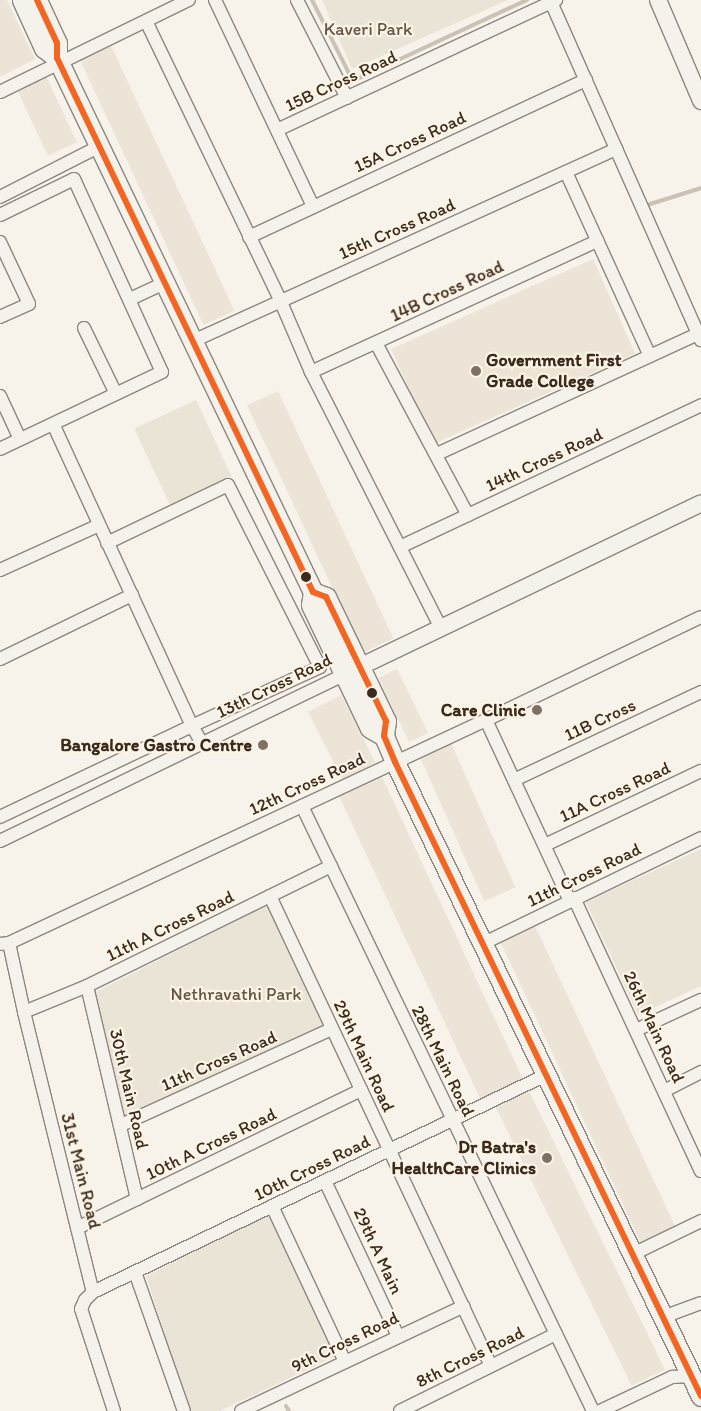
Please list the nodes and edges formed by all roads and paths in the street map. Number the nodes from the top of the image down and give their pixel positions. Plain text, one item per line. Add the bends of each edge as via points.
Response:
1 (22, 0) edge
2 (37, 0) edge
3 (189, 0) edge
4 (215, 0) edge
5 (297, 0) edge
6 (658, 0) edge
7 (554, 1) edge
8 (146, 21) junction
9 (59, 61) junction
10 (586, 80) junction
11 (0, 92) edge
12 (347, 98) junction
13 (701, 101) edge
14 (277, 130) junction
15 (100, 146) junction
16 (616, 149) junction
17 (566, 172) junction
18 (0, 197) edge
19 (313, 206) junction
20 (0, 215) edge
21 (249, 237) junction
22 (597, 241) junction
23 (0, 242) edge
24 (165, 283) junction
25 (130, 300) junction
26 (280, 300) junction
27 (0, 317) edge
28 (84, 328) dead end
29 (700, 337) edge
30 (193, 342) junction
31 (376, 343) junction
32 (650, 356) junction
33 (311, 372) junction
34 (116, 394) junction
35 (0, 396) edge
36 (701, 405) edge
37 (53, 424) junction
38 (20, 439) junction
39 (0, 449) edge
40 (437, 454) junction
41 (701, 503) edge
42 (468, 515) junction
43 (99, 525) junction
44 (107, 543) junction
45 (402, 546) junction
46 (0, 570) edge
47 (132, 595) junction
48 (701, 617) edge
49 (442, 628) junction
50 (0, 659) edge
51 (352, 671) junction
52 (701, 692) edge
53 (486, 720) junction
54 (192, 726) junction
55 (202, 744) junction
56 (395, 762) junction
57 (701, 770) edge
58 (514, 780) junction
59 (302, 806) junction
60 (0, 817) edge
61 (701, 838) edge
62 (0, 841) edge
63 (545, 845) junction
64 (331, 866) junction
65 (270, 896) junction
66 (572, 900) junction
67 (5, 943) edge
68 (482, 944) junction
69 (86, 986) junction
70 (701, 1000) edge
71 (24, 1012) junction
72 (332, 1029) junction
73 (636, 1030) junction
74 (701, 1072) edge
75 (546, 1075) junction
76 (361, 1090) junction
77 (664, 1091) junction
78 (452, 1120) junction
79 (121, 1125) junction
80 (695, 1144) edge
81 (389, 1150) junction
82 (701, 1171) edge
83 (326, 1181) junction
84 (137, 1199) junction
85 (272, 1206) junction
86 (701, 1221) edge
87 (77, 1228) junction
88 (633, 1254) junction
89 (135, 1272) junction
90 (93, 1292) junction
91 (701, 1303) edge
92 (464, 1306) junction
93 (663, 1317) junction
94 (556, 1334) junction
95 (398, 1336) junction
96 (345, 1362) junction
97 (491, 1366) junction
98 (696, 1374) edge
99 (701, 1396) edge
100 (114, 1411) edge
101 (184, 1411) edge
102 (241, 1411) edge
103 (400, 1411) edge
104 (593, 1411) edge
105 (600, 1411) edge

1 - 9 main road via 44,48
2 - 9 main road via 57,43
3 - 8 street
4 - 14 street
5 - 12 street
6 - 13 street
7 - 10 street
7 - 12 street, 15B Cross Road
8 - 9 street
8 - 21 street
9 - 11 street
9 - 15 main road
10 - 16 street
10 - 19 street, 15A Cross Road
12 - 14 street, 15B Cross Road
14 - 19 street
15 - 18 street
15 - 24 main road
16 - 17 street, 15th Cross Road
16 - 29 street
17 - 22 street
17 - 26 street, 15th Cross Road
19 - 21 street, 15A Cross Road
20 - 25 street via 74,179
21 - 26 street
22 - 31 street, 14B Cross Road
22 - 32 street
23 - 27 street via 29,304
24 - 25 street
24 - 30 main road
25 - 34 street via 162,372
26 - 30 street, 15th Cross Road
26 - 33 street
28 - 34 street
29 - 32 street
30 - 51 main road via 313,592 326,597
31 - 33 street, 14B Cross Road
31 - 40 street
32 - 40 street
33 - 45 street
34 - 37 street
35 - 38 street
36 - 42 street, 14th Cross Road
37 - 38 street
37 - 43 street
38 - 39 street
40 - 42 street
41 - 49 street, 13th Cross Road
42 - 45 street, 14th Cross Road
43 - 44 street
43 - 46 street
44 - 47 street
44 - 54 street via 228,485 320,667
45 - 49 street
47 - 50 street
47 - 54 street
48 - 53 street, 12th Cross Road
49 - 51 street, 13th Cross Road
51 - 55 street, 13th Cross Road
51 - 56 main road via 386,721 384,736
52 - 58 street, 11B Cross
53 - 56 street, 12th Cross Road
53 - 58 street, 26th Main Road
54 - 55 street
54 - 60 street
55 - 62 street, 13th Cross Road
56 - 59 street, 12th Cross Road
56 - 68 main road
57 - 63 street, 11A Cross Road
58 - 63 street, 26th Main Road
59 - 64 street, 28th Main Road
59 - 67 street, 12th Cross Road
61 - 66 street, 11th Cross Road
63 - 66 street, 26th Main Road
64 - 65 street, 11th A Cross Road
64 - 78 street, 28th Main Road
65 - 69 street, 11th A Cross Road
65 - 72 street, 29th Main Road
66 - 68 street, 11th Cross Road
66 - 73 street, 26th Main Road
67 - 71 street, 31st Main Road
68 - 75 main road
69 - 71 street, 11th A Cross Road
69 - 79 street, 30th Main Road
70 - 73 street
71 - 87 street, 31st Main Road
72 - 76 street, 29th Main Road
72 - 79 street, 11th Cross Road
73 - 77 street, 26th Main Road
74 - 77 street
75 - 78 street, 10th Cross Road
75 - 88 main road
76 - 81 street, 29th Main Road
76 - 84 street, 10th A Cross Road
77 - 80 street, 26th Main Road
78 - 81 street, 10th Cross Road
78 - 94 street, 28th Main Road
79 - 84 street, 30th Main Road
80 - 82 street, 26th Main Road
81 - 83 street, 10th Cross Road
81 - 92 street, 29th Main Road
83 - 85 street, 10th Cross Road
83 - 95 street, 29th A Main
84 - 87 street, 10th A Cross Road
85 - 89 street, 10th Cross Road
85 - 96 street
86 - 88 street
87 - 90 street, 31st Main Road
88 - 93 main road
89 - 90 street, 10th Cross Road
89 - 101 street
90 - 100 street via 81,1309
91 - 93 street
92 - 95 street, 9th Cross Road
92 - 97 street, 29th Main Road
93 - 98 main road
94 - 97 street, 8th Cross Road
94 - 104 street, 28th Main Road
95 - 96 street, 9th Cross Road
96 - 102 street, 9th Cross Road
97 - 103 street, 8th Cross Road
98 - 99 main road
98 - 105 street via 672,1377

